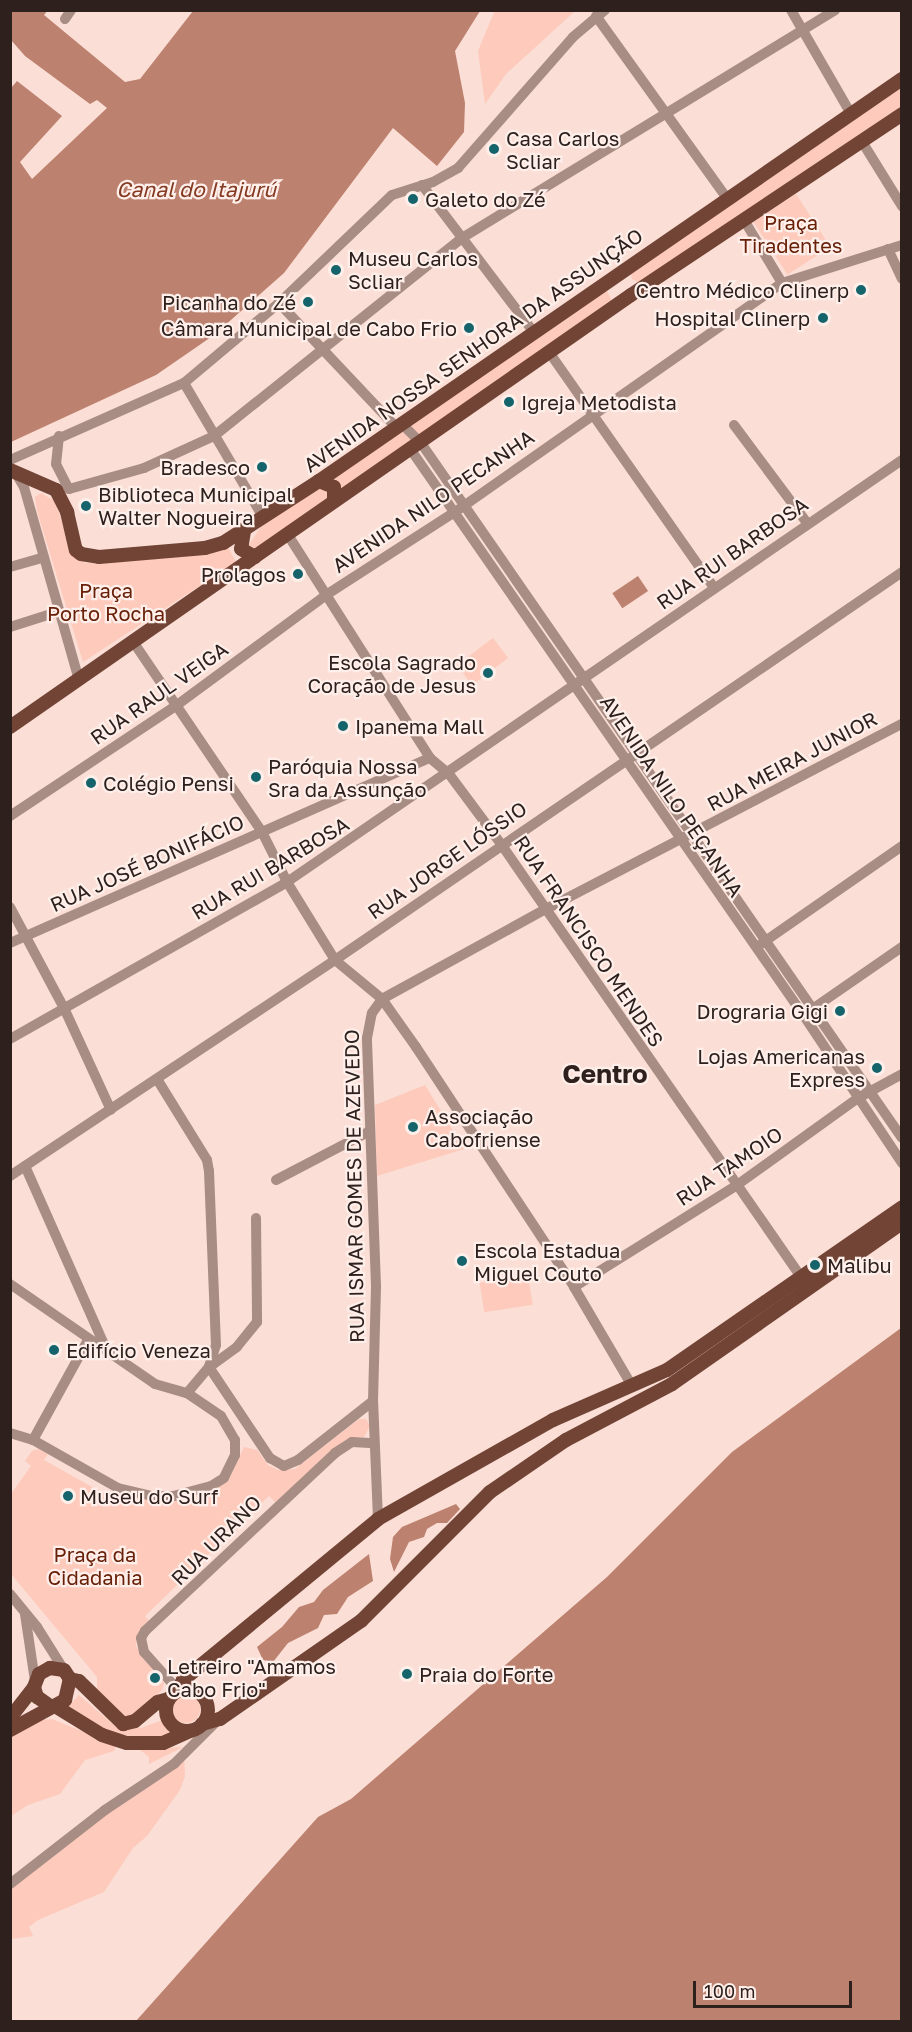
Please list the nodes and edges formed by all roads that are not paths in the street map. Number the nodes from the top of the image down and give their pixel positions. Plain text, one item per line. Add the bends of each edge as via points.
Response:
1 (790, 10) edge
2 (835, 10) edge
3 (600, 14) edge
4 (802, 31) junction
5 (902, 79) edge
6 (850, 112) junction
7 (666, 113) junction
8 (902, 114) edge
9 (861, 140) junction
10 (422, 185) junction
11 (726, 197) junction
12 (902, 206) edge
13 (744, 220) junction
14 (462, 238) junction
15 (902, 244) edge
16 (888, 249) junction
17 (615, 275) junction
18 (902, 279) edge
19 (782, 284) junction
20 (631, 296) junction
21 (279, 303) junction
22 (533, 331) junction
23 (326, 348) junction
24 (549, 352) junction
25 (184, 383) junction
26 (592, 414) junction
27 (734, 425) dead end
28 (395, 426) junction
29 (58, 436) junction
30 (214, 436) junction
31 (416, 446) junction
32 (902, 460) edge
33 (12, 467) edge
34 (319, 481) junction
35 (69, 489) junction
36 (334, 501) junction
37 (465, 504) junction
38 (67, 512) junction
39 (455, 512) junction
40 (263, 517) junction
41 (807, 522) junction
42 (243, 531) junction
43 (288, 535) junction
44 (44, 556) junction
45 (255, 557) junction
46 (10, 567) edge
47 (902, 572) edge
48 (714, 588) junction
49 (326, 595) junction
50 (60, 611) junction
51 (10, 627) edge
52 (132, 640) junction
53 (78, 677) junction
54 (585, 678) junction
55 (574, 685) junction
56 (177, 705) junction
57 (902, 724) edge
58 (10, 727) edge
59 (636, 751) junction
60 (430, 758) junction
61 (625, 759) junction
62 (448, 774) junction
63 (10, 816) edge
64 (262, 832) junction
65 (694, 832) junction
66 (681, 838) junction
67 (501, 844) junction
68 (902, 846) edge
69 (287, 882) junction
70 (10, 908) edge
71 (546, 909) junction
72 (28, 935) junction
73 (766, 940) junction
74 (10, 943) edge
75 (902, 947) edge
76 (755, 950) junction
77 (335, 960) junction
78 (382, 999) junction
79 (64, 1008) junction
80 (808, 1012) junction
81 (10, 1039) edge
82 (902, 1074) edge
83 (157, 1079) junction
84 (870, 1091) junction
85 (858, 1098) junction
86 (111, 1110) junction
87 (368, 1132) junction
88 (902, 1138) edge
89 (902, 1163) edge
90 (25, 1166) junction
91 (10, 1176) edge
92 (276, 1180) dead end
93 (737, 1185) junction
94 (902, 1207) edge
95 (256, 1218) dead end
96 (902, 1223) edge
97 (801, 1277) junction
98 (10, 1284) edge
99 (574, 1287) junction
100 (88, 1340) junction
101 (108, 1351) junction
102 (209, 1367) junction
103 (631, 1384) junction
104 (187, 1393) junction
105 (373, 1401) junction
106 (10, 1433) edge
107 (33, 1440) junction
108 (374, 1443) junction
109 (378, 1519) junction
110 (10, 1594) edge
111 (24, 1614) junction
112 (67, 1674) junction
113 (34, 1684) junction
114 (173, 1695) junction
115 (52, 1706) junction
116 (10, 1718) edge
117 (220, 1719) junction
118 (196, 1728) junction
119 (10, 1730) edge
120 (10, 1884) edge

1 - 4 street
2 - 4 street
3 - 7 street
3 - 10 street via 573,37 458,168
4 - 6 street
4 - 7 street
5 - 6 main road, AVENIDA NOSSA SENHORA DA ASSUNÇÃO
6 - 11 main road, AVENIDA NOSSA SENHORA DA ASSUNÇÃO
7 - 11 street
7 - 14 street
8 - 9 main road
9 - 12 street
9 - 13 main road
10 - 14 street
10 - 21 street via 392,195
11 - 17 main road, AVENIDA NOSSA SENHORA DA ASSUNÇÃO
13 - 19 street
13 - 20 main road
14 - 22 street
14 - 23 street
15 - 16 street, AVENIDA NILO PECANHA
16 - 18 street
16 - 19 street, AVENIDA NILO PECANHA
17 - 20 main road via 620,288
17 - 22 main road, AVENIDA NOSSA SENHORA DA ASSUNÇÃO
19 - 26 street, AVENIDA NILO PECANHA
20 - 24 main road
21 - 23 street
21 - 25 street
22 - 28 main road, AVENIDA NOSSA SENHORA DA ASSUNÇÃO
23 - 28 street
23 - 30 street
24 - 26 street
24 - 31 main road
25 - 29 street
25 - 30 street
26 - 37 street, AVENIDA NILO PECANHA
26 - 48 street
27 - 41 street
28 - 31 street via 404,426
28 - 34 main road, AVENIDA NOSSA SENHORA DA ASSUNÇÃO
29 - 33 street
29 - 35 street via 56,464
30 - 35 street via 144,468
30 - 40 street
31 - 36 main road
31 - 37 street, AVENIDA NILO PEÇANHA
31 - 39 street, AVENIDA NILO PEÇANHA
32 - 41 street, RUA RUI BARBOSA
33 - 38 main road, AVENIDA NOSSA SENHORA DA ASSUNÇÃO via 56,490
33 - 44 street via 24,487
34 - 36 main road via 334,488
34 - 40 main road, AVENIDA NOSSA SENHORA DA ASSUNÇÃO
35 - 38 street
36 - 43 main road
37 - 39 street, AVENIDA NILO PECANHA
37 - 54 street, AVENIDA NILO PEÇANHA
38 - 42 main road, AVENIDA NOSSA SENHORA DA ASSUNÇÃO via 76,550 87,556 205,548
39 - 49 street, AVENIDA NILO PECANHA
39 - 55 street, AVENIDA NILO PEÇANHA
40 - 42 main road, AVENIDA NOSSA SENHORA DA ASSUNÇÃO
41 - 48 street, RUA RUI BARBOSA
42 - 45 main road via 241,549
43 - 45 main road
43 - 49 street, RUA FRANCISCO MENDES
44 - 46 street
44 - 50 street
45 - 52 main road
47 - 59 street, RUA JORGE LÓSSIO
48 - 54 street, RUA RUI BARBOSA
49 - 56 street, RUA RAUL VEIGA
49 - 60 street, RUA FRANCISCO MENDES
50 - 51 street
50 - 53 street
52 - 53 main road
52 - 56 street
53 - 58 main road
54 - 55 street, RUA RUI BARBOSA
54 - 59 street, AVENIDA NILO PEÇANHA
55 - 61 street, AVENIDA NILO PEÇANHA
55 - 62 street, RUA RUI BARBOSA
56 - 63 street, RUA RAUL VEIGA
56 - 64 street
57 - 65 street, RUA MEIRA JUNIOR
59 - 61 street, RUA JORGE LÓSSIO
59 - 65 street, AVENIDA NILO PEÇANHA
60 - 62 street, RUA FRANCISCO MENDES
60 - 64 street, RUA JOSÉ BONIFÁCIO
61 - 66 street, AVENIDA NILO PEÇANHA
61 - 67 street, RUA JORGE LÓSSIO
62 - 67 street, RUA FRANCISCO MENDES
62 - 69 street, RUA RUI BARBOSA
64 - 69 street
64 - 72 street, RUA JOSÉ BONIFÁCIO
65 - 66 street, RUA MEIRA JUNIOR
65 - 73 street, AVENIDA NILO PEÇANHA
66 - 71 street, RUA MEIRA JUNIOR
66 - 76 street, AVENIDA NILO PEÇANHA
67 - 71 street, RUA FRANCISCO MENDES
67 - 77 street, RUA JORGE LÓSSIO
68 - 73 street
69 - 77 street
69 - 79 street, RUA RUI BARBOSA
70 - 72 street
71 - 78 street, RUA MEIRA JUNIOR
71 - 93 street, RUA FRANCISCO MENDES
72 - 74 street, RUA JOSÉ BONIFÁCIO
72 - 79 street
73 - 76 street
73 - 80 street, AVENIDA NILO PEÇANHA
75 - 80 street
76 - 80 street, AVENIDA NILO PEÇANHA
77 - 78 street
77 - 83 street, RUA JORGE LÓSSIO
78 - 87 street, RUA ISMAR GOMES DE AZEVEDO via 368,1025
78 - 99 street
79 - 81 street, RUA RUI BARBOSA
79 - 86 street
80 - 84 street, AVENIDA NILO PEÇANHA
80 - 85 street, AVENIDA NILO PEÇANHA
82 - 84 street, RUA TAMOIO
83 - 86 street, RUA JORGE LÓSSIO
83 - 102 street via 207,1160 216,1345
84 - 85 street, RUA TAMOIO
84 - 88 street, AVENIDA NILO PEÇANHA
85 - 89 street, AVENIDA NILO PEÇANHA
85 - 93 street, RUA TAMOIO
86 - 90 street, RUA JORGE LÓSSIO
87 - 92 street
87 - 105 street, RUA ISMAR GOMES DE AZEVEDO via 376,1286
90 - 91 street, RUA JORGE LÓSSIO
90 - 101 street
93 - 97 street, RUA FRANCISCO MENDES
93 - 99 street, RUA TAMOIO
94 - 97 main road
95 - 102 street via 257,1322 237,1347
96 - 117 main road via 672,1384 566,1440 490,1492 362,1621
97 - 103 main road via 667,1370
98 - 100 street
99 - 103 street
100 - 101 street
100 - 107 street
101 - 104 street via 155,1384
102 - 104 street
102 - 105 street via 270,1458 284,1466 298,1460
103 - 109 main road via 553,1420
104 - 107 street via 221,1416 235,1440 231,1468 211,1486 173,1496 134,1493
105 - 108 street, RUA ISMAR GOMES DE AZEVEDO
106 - 107 street
108 - 109 street, RUA ISMAR GOMES DE AZEVEDO
108 - 114 street, RUA URANO via 352,1442 335,1453 145,1631 141,1638 144,1652
109 - 114 main road via 183,1680
110 - 111 street
111 - 112 street
111 - 113 street
112 - 113 main road via 43,1670
112 - 114 main road via 123,1724 135,1721
112 - 115 main road via 65,1700
113 - 115 main road via 37,1697
113 - 116 main road
114 - 118 main road via 167,1719 177,1729
114 - 118 main road via 191,1689 202,1695 208,1713
115 - 118 main road via 102,1735 127,1743 163,1743
115 - 119 main road
117 - 118 main road
117 - 120 street via 174,1764 105,1810

